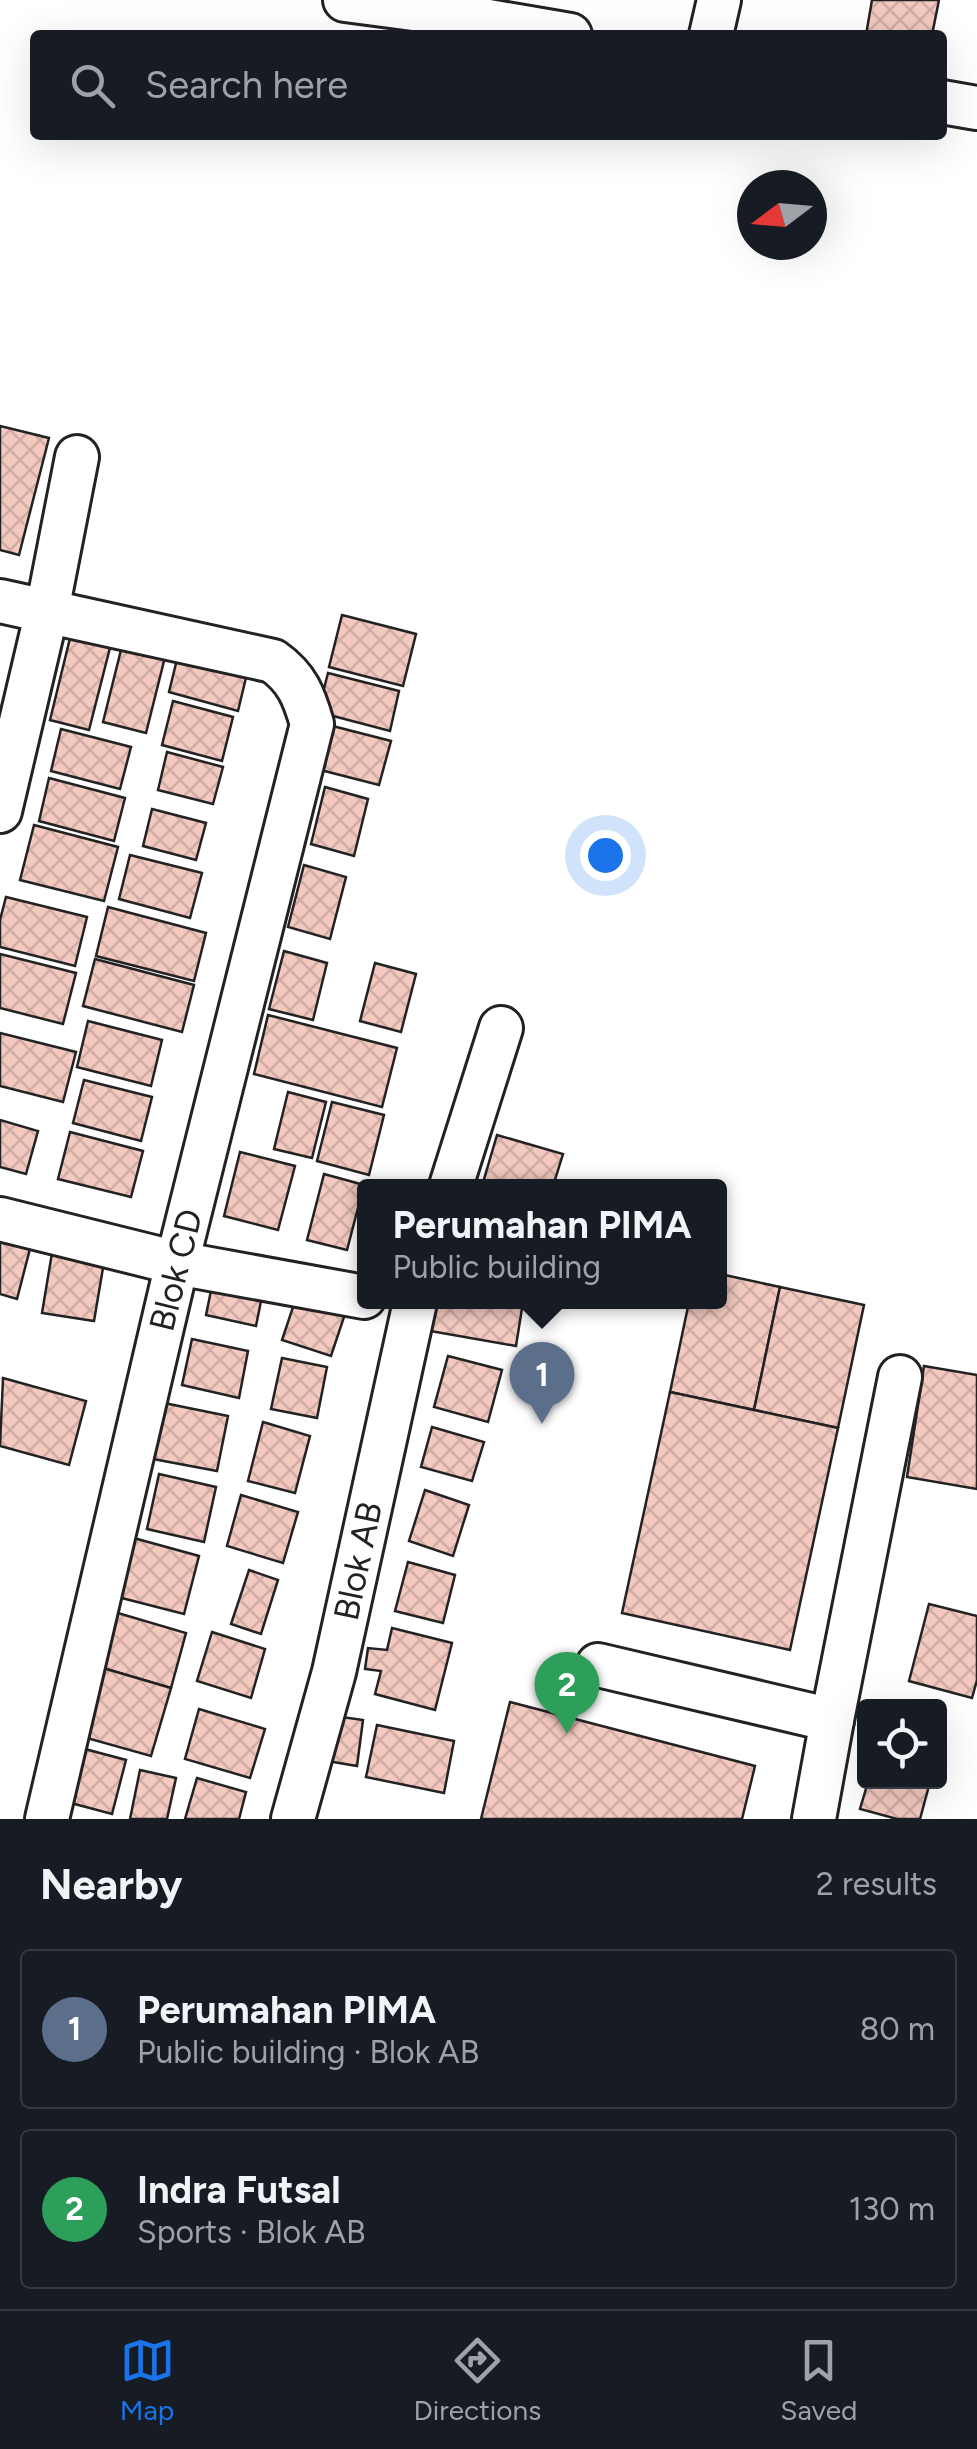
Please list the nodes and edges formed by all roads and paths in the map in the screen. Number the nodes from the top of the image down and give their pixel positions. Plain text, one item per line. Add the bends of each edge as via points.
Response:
1 (345, 0) edge
2 (719, 0) edge
3 (435, 6) edge
4 (547, 30) edge
5 (712, 30) edge
6 (947, 103) edge
7 (977, 108) edge
8 (77, 457) dead end
9 (0, 600) edge
10 (47, 611) junction
11 (0, 811) edge
12 (501, 1028) dead end
13 (453, 1179) edge
14 (0, 1219) edge
15 (177, 1262) junction
16 (357, 1296) edge
17 (404, 1309) edge
18 (900, 1377) dead end
19 (598, 1664) dead end
20 (832, 1720) junction
21 (47, 1819) edge
22 (293, 1819) edge
23 (814, 1819) edge

1 - 3 street
2 - 5 street
3 - 4 street
6 - 7 street
8 - 10 street
9 - 10 street
10 - 11 street
10 - 15 street, Blok CD via 273,661 290,672 312,724
12 - 13 street
14 - 15 street
15 - 16 street
15 - 21 street, Blok CD
17 - 22 street, Blok AB via 334,1672
18 - 20 street
19 - 20 street
20 - 23 street

